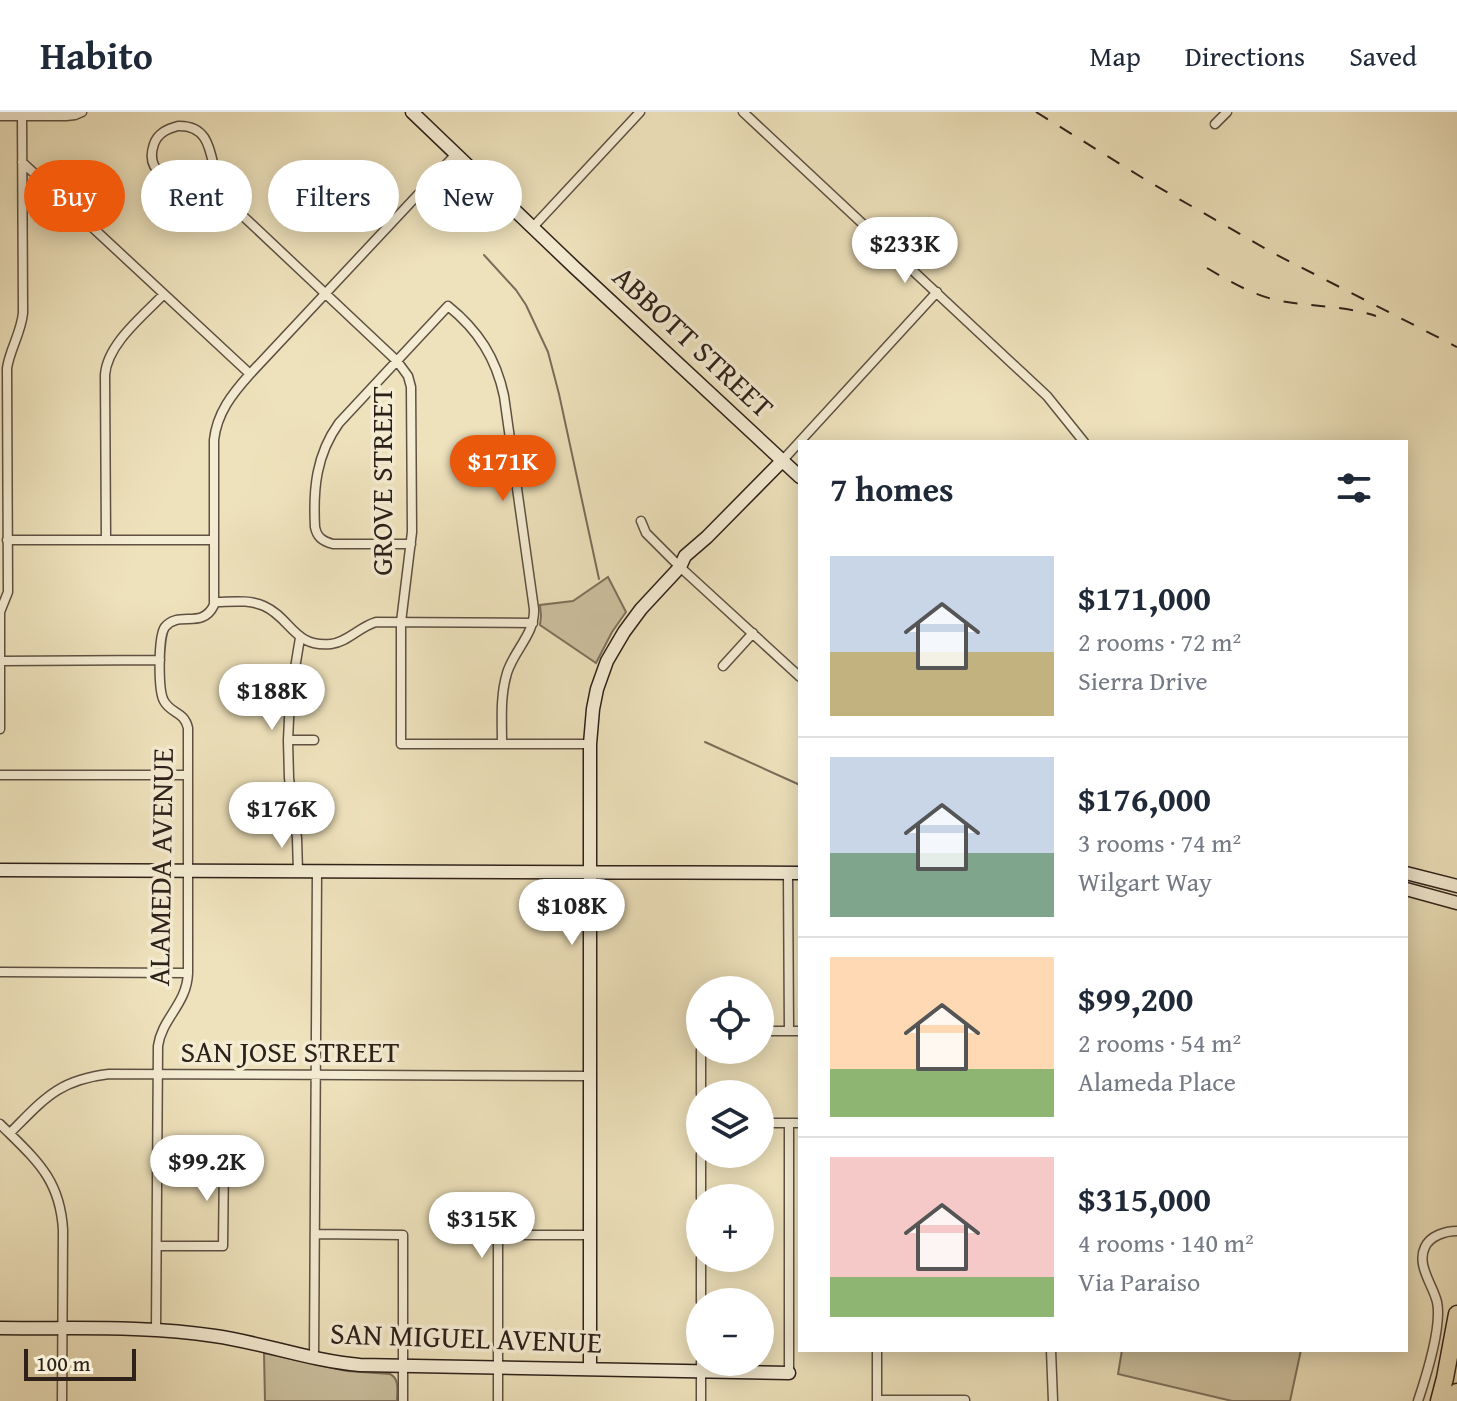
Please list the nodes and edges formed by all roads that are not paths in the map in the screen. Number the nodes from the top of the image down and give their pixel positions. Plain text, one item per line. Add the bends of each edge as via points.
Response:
1 (82, 112) edge
2 (412, 112) edge
3 (640, 112) edge
4 (743, 112) edge
5 (1227, 112) edge
6 (0, 116) edge
7 (22, 116) junction
8 (1215, 124) dead end
9 (456, 154) junction
10 (153, 160) edge
11 (212, 160) edge
12 (22, 162) junction
13 (252, 225) edge
14 (533, 227) junction
15 (937, 292) junction
16 (164, 294) junction
17 (325, 294) junction
18 (397, 361) junction
19 (250, 374) junction
20 (801, 440) edge
21 (1082, 440) edge
22 (4, 444) edge
23 (798, 444) edge
24 (782, 461) junction
25 (798, 475) edge
26 (641, 521) dead end
27 (7, 540) junction
28 (106, 540) junction
29 (214, 540) junction
30 (411, 544) junction
31 (680, 567) junction
32 (214, 602) junction
33 (401, 622) junction
34 (533, 623) junction
35 (753, 633) junction
36 (300, 638) junction
37 (160, 660) junction
38 (0, 661) edge
39 (723, 666) dead end
40 (798, 675) edge
41 (0, 729) edge
42 (288, 740) junction
43 (314, 740) dead end
44 (502, 743) junction
45 (590, 744) junction
46 (0, 775) edge
47 (188, 775) junction
48 (0, 870) edge
49 (188, 871) junction
50 (298, 872) junction
51 (317, 872) junction
52 (590, 872) junction
53 (794, 873) edge
54 (1408, 874) edge
55 (1457, 886) edge
56 (1408, 890) edge
57 (1457, 903) edge
58 (0, 972) edge
59 (188, 973) junction
60 (774, 1031) edge
61 (789, 1031) junction
62 (798, 1031) edge
63 (157, 1075) junction
64 (315, 1076) junction
65 (590, 1076) junction
66 (774, 1123) edge
67 (789, 1123) junction
68 (798, 1123) edge
69 (0, 1124) edge
70 (10, 1133) junction
71 (157, 1161) junction
72 (789, 1211) junction
73 (798, 1211) edge
74 (1457, 1231) edge
75 (315, 1234) junction
76 (589, 1235) junction
77 (157, 1246) junction
78 (789, 1311) junction
79 (798, 1312) edge
80 (1457, 1314) edge
81 (0, 1328) edge
82 (62, 1329) junction
83 (156, 1330) junction
84 (877, 1352) edge
85 (1051, 1352) edge
86 (314, 1357) junction
87 (403, 1366) junction
88 (498, 1367) junction
89 (686, 1367) edge
90 (590, 1369) junction
91 (774, 1372) edge
92 (789, 1373) joint
93 (701, 1376) edge
94 (1457, 1392) edge
95 (877, 1400) edge
96 (62, 1401) edge
97 (403, 1401) edge
98 (498, 1401) edge
99 (701, 1401) edge
100 (965, 1401) edge
101 (1053, 1401) edge
102 (1418, 1401) edge
103 (1439, 1401) edge
104 (1454, 1401) edge

1 - 7 street
2 - 9 street, ABBOTT STREET
3 - 14 street
4 - 15 street
5 - 8 street
6 - 7 street
7 - 12 street
9 - 14 street, ABBOTT STREET
9 - 17 street
10 - 11 street, GROVE STREET via 156,140 178,126 200,132
12 - 16 street
12 - 22 street via 23,313 7,368
13 - 17 street, GROVE STREET
14 - 24 street, ABBOTT STREET
15 - 20 street
15 - 21 street via 1047,396
16 - 19 street
16 - 28 street via 115,346 107,362
17 - 18 street, GROVE STREET
17 - 19 street
18 - 30 street, GROVE STREET via 411,387
18 - 30 street via 326,443 317,470 315,527 319,537 333,544
18 - 34 street via 448,306 488,349 504,396
19 - 29 street via 215,430
22 - 27 street
23 - 24 street
24 - 25 street, ABBOTT STREET
24 - 31 street via 685,556
26 - 31 street
27 - 28 street
27 - 38 street via 8,596 1,609
28 - 29 street
29 - 32 street
30 - 33 street, GROVE STREET
31 - 35 street
31 - 45 street via 631,621 612,652 597,689
32 - 36 street via 264,606
32 - 37 street, ALAMEDA AVENUE via 206,616 166,626
33 - 34 street
33 - 36 street via 370,624 330,644
33 - 44 street, GROVE STREET via 401,744
34 - 44 street via 506,679
35 - 39 street
35 - 40 street
36 - 42 street
37 - 38 street
37 - 47 street, ALAMEDA AVENUE via 163,700 184,717 188,728
38 - 41 street
42 - 43 street
42 - 50 street
44 - 45 street
45 - 52 street
46 - 47 street
47 - 49 street, ALAMEDA AVENUE
48 - 49 street
49 - 50 street
49 - 59 street, ALAMEDA AVENUE
50 - 51 street
51 - 52 street
51 - 64 street
52 - 53 street
52 - 65 street
53 - 61 street
54 - 55 street
56 - 57 street
58 - 59 street
59 - 63 street, ALAMEDA AVENUE via 183,998 159,1037
60 - 61 street
61 - 62 street
63 - 64 street, SAN JOSE STREET
63 - 70 street, SAN JOSE STREET via 79,1079 41,1101
63 - 71 street, ALAMEDA AVENUE
64 - 65 street, SAN JOSE STREET
64 - 75 street
65 - 76 street
66 - 67 street
67 - 68 street
67 - 72 street
69 - 70 street
70 - 82 street via 43,1169 59,1202
71 - 77 street, ALAMEDA AVENUE
71 - 77 street via 224,1161 223,1246
72 - 73 street
72 - 78 street
74 - 102 street via 1436,1236 1425,1247 1423,1263 1438,1316
75 - 86 street
75 - 87 street via 403,1235
76 - 88 street via 498,1235
76 - 90 street
77 - 83 street, ALAMEDA AVENUE
78 - 79 street
78 - 92 street
80 - 103 highway
81 - 82 street, SAN MIGUEL AVENUE
82 - 83 street, SAN MIGUEL AVENUE
82 - 96 street
83 - 86 street, SAN MIGUEL AVENUE via 234,1339
84 - 95 street
85 - 101 street
86 - 87 street, SAN MIGUEL AVENUE via 340,1364
87 - 88 street, SAN MIGUEL AVENUE
87 - 97 street
88 - 90 street, SAN MIGUEL AVENUE
88 - 98 street
89 - 90 street, SAN MIGUEL AVENUE
91 - 92 street, SAN MIGUEL AVENUE
93 - 99 street
94 - 104 highway
95 - 100 street

